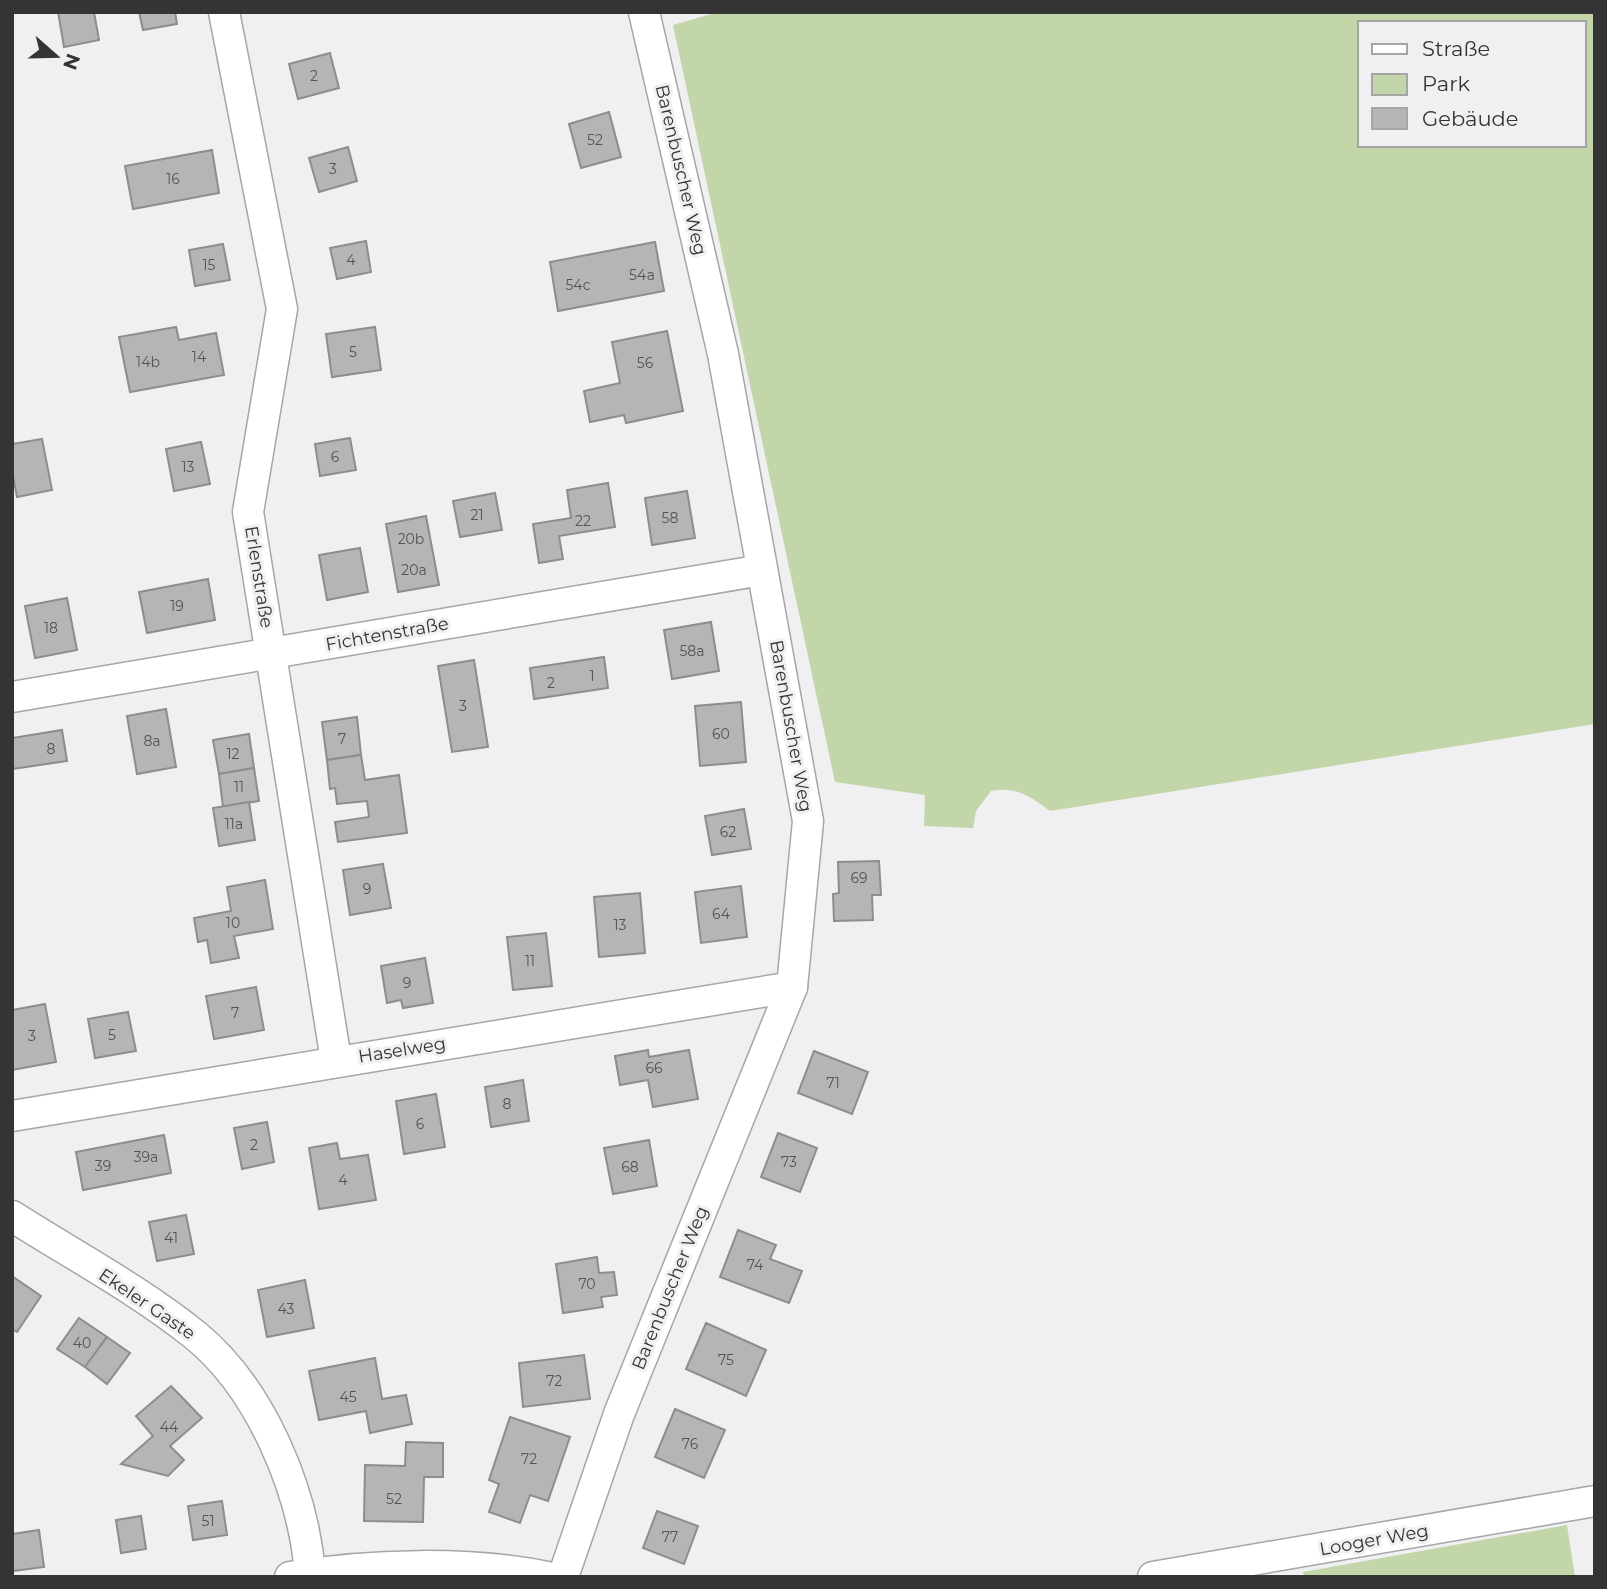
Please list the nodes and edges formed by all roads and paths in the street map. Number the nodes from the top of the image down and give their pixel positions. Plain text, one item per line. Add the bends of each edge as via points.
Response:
1 (224, 12) edge
2 (645, 12) edge
3 (762, 570) junction
4 (271, 654) junction
5 (12, 697) edge
6 (793, 987) junction
7 (336, 1060) junction
8 (12, 1116) edge
9 (12, 1216) edge
10 (1595, 1502) edge
11 (1287, 1566) edge
12 (318, 1574) edge
13 (547, 1577) edge
14 (563, 1577) edge
15 (1153, 1577) edge

1 - 4 street, Erlenstraße via 282,309 248,512
2 - 3 street, Barenbuscher Weg via 723,354
3 - 4 street, Fichtenstraße
3 - 6 street, Barenbuscher Weg via 808,821
4 - 5 street, Fichtenstraße
4 - 7 street, Erlenstraße
6 - 7 street, Haselweg
6 - 14 street, Barenbuscher Weg via 619,1414
7 - 8 street, Haselweg
9 - 12 street, Ekeler Gaste via 197,1337 242,1387 278,1445
10 - 11 street, Looger Weg
11 - 15 street, Looger Weg
12 - 13 street via 425,1568 519,1571

